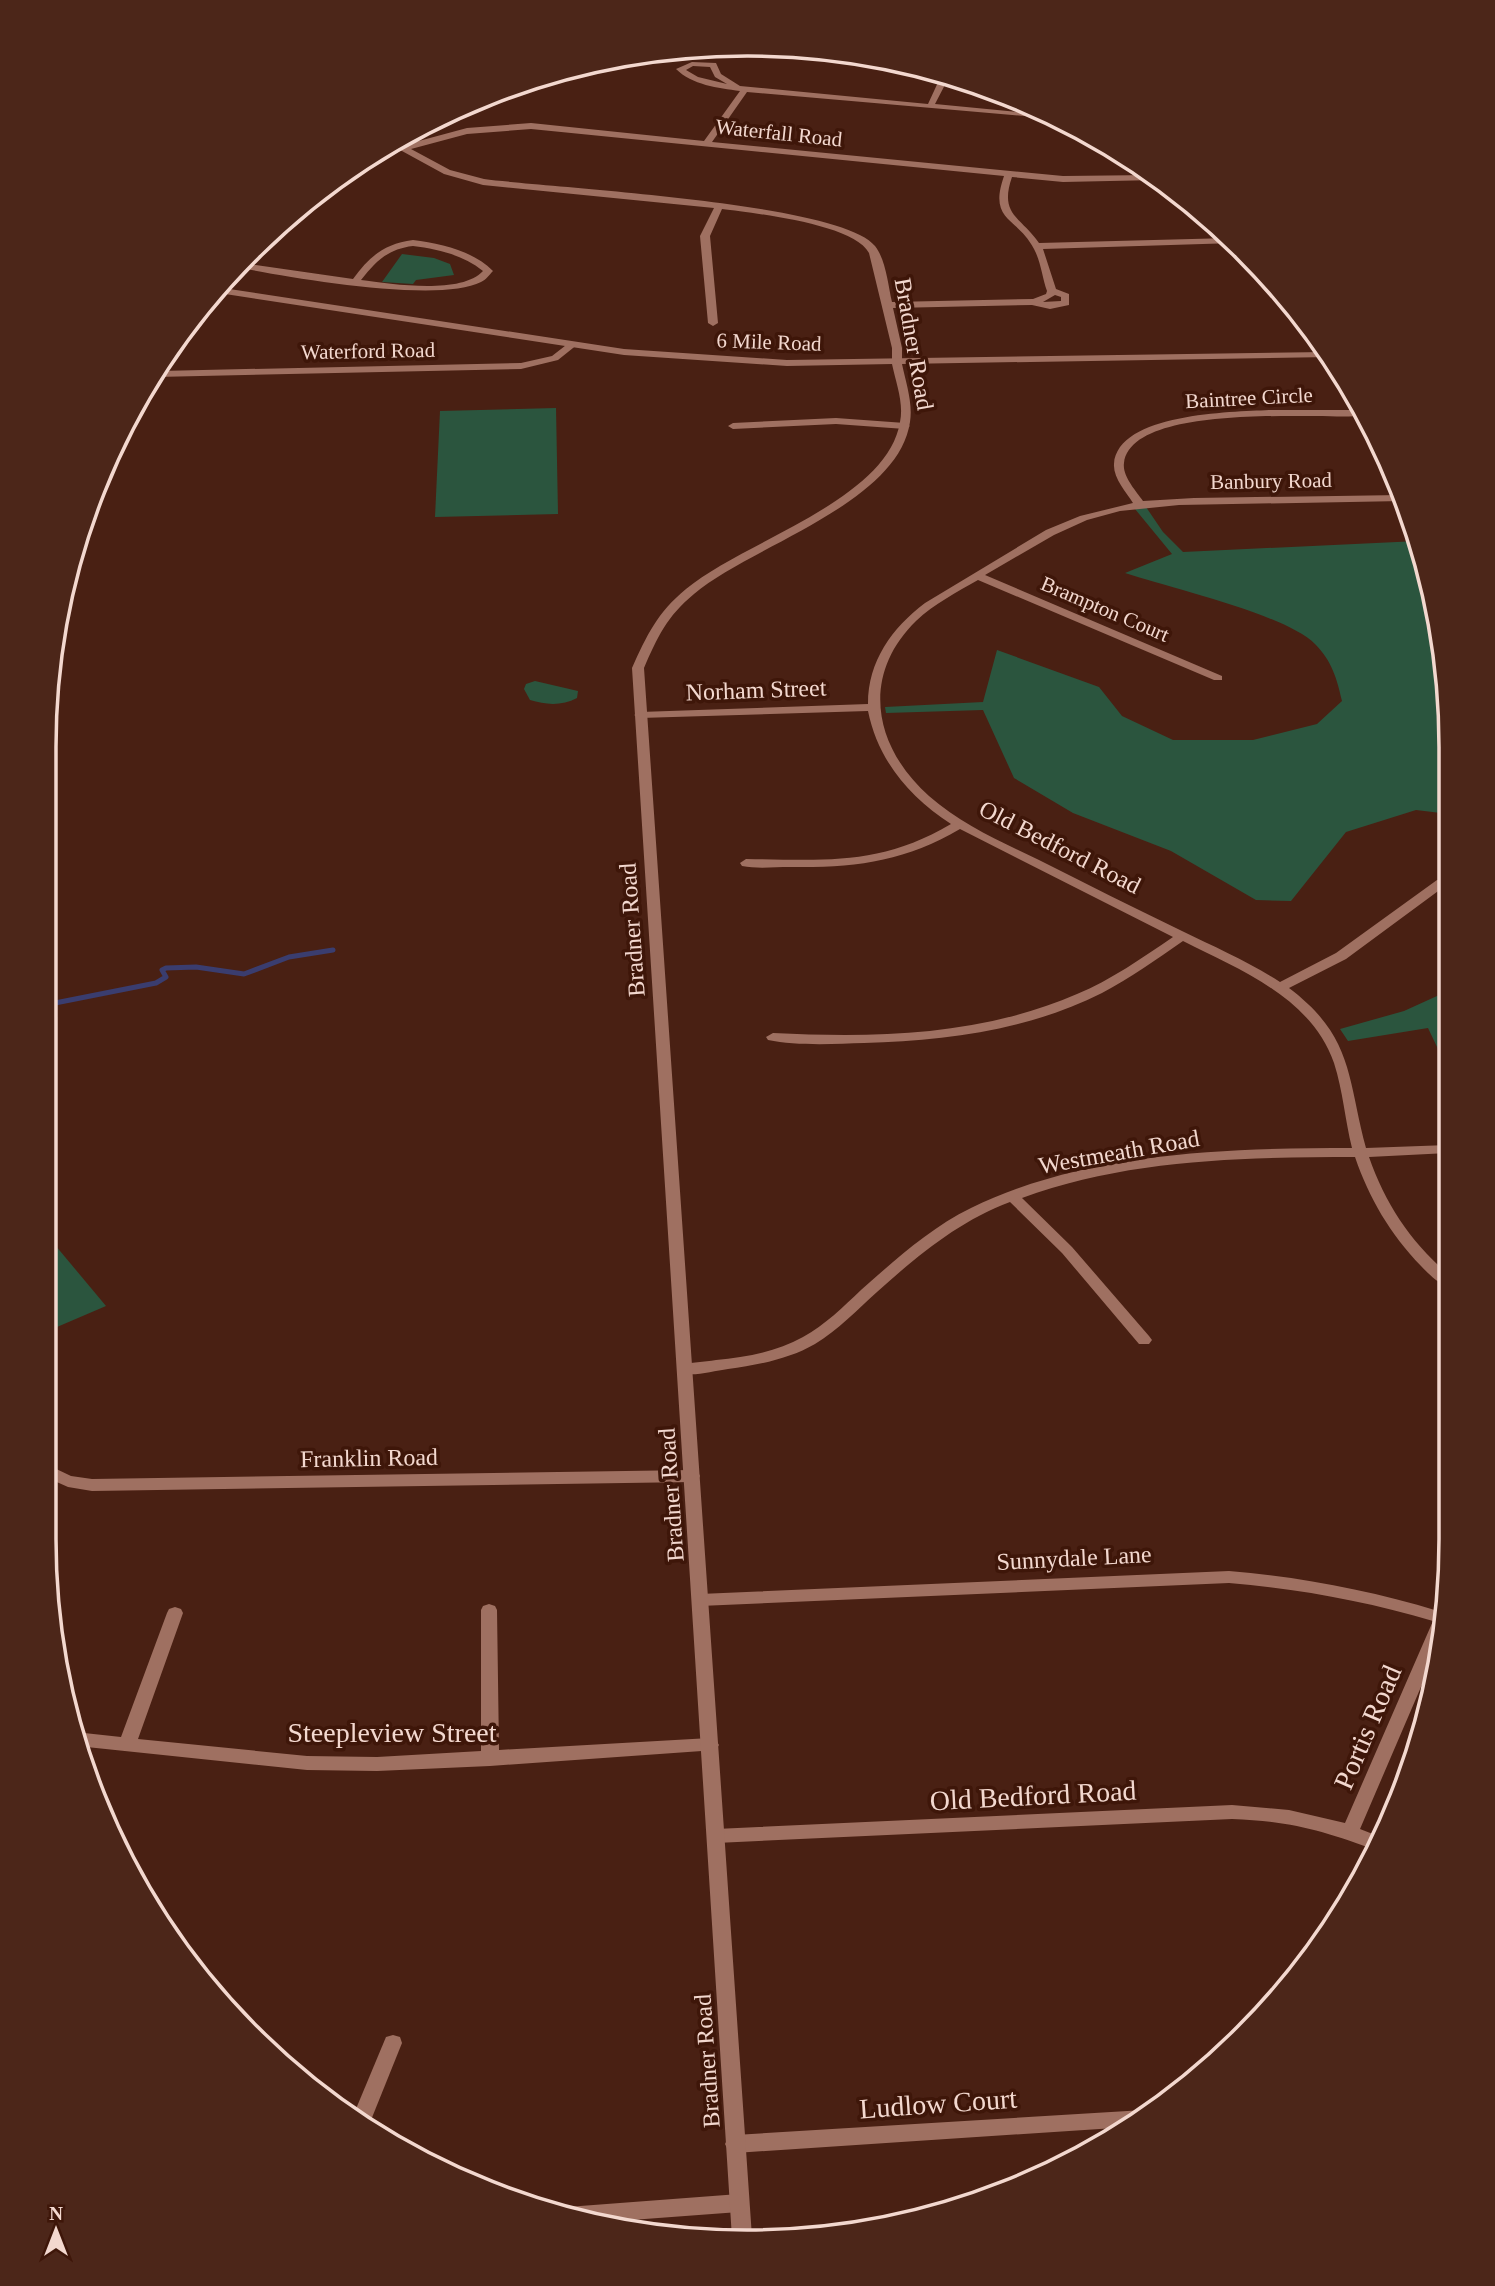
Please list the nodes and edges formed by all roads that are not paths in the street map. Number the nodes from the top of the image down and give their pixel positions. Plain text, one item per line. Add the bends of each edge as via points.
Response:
1 (942, 85) edge
2 (741, 88) junction
3 (930, 107) junction
4 (1027, 116) edge
5 (416, 141) edge
6 (707, 143) junction
7 (404, 148) edge
8 (1009, 174) junction
9 (1139, 178) edge
10 (718, 208) junction
11 (1217, 241) edge
12 (1037, 246) junction
13 (252, 267) edge
14 (355, 282) junction
15 (1052, 291) junction
16 (228, 292) edge
17 (1034, 302) junction
18 (886, 304) junction
19 (713, 323) dead end
20 (573, 344) junction
21 (1316, 355) edge
22 (897, 363) junction
23 (166, 374) edge
24 (1352, 413) edge
25 (733, 426) dead end
26 (905, 426) junction
27 (1392, 498) edge
28 (1140, 505) junction
29 (976, 575) junction
30 (1218, 678) dead end
31 (873, 707) junction
32 (640, 715) junction
33 (960, 824) junction
34 (746, 863) dead end
35 (1439, 884) edge
36 (1182, 936) junction
37 (1279, 988) junction
38 (773, 1037) dead end
39 (1439, 1150) edge
40 (1361, 1154) junction
41 (1012, 1196) junction
42 (1439, 1273) edge
43 (1144, 1339) dead end
44 (685, 1370) junction
45 (56, 1475) edge
46 (692, 1476) junction
47 (700, 1600) junction
48 (489, 1610) dead end
49 (175, 1613) dead end
50 (1435, 1614) edge
51 (1430, 1650) edge
52 (87, 1740) edge
53 (127, 1744) junction
54 (710, 1745) junction
55 (490, 1759) junction
56 (1350, 1832) junction
57 (716, 1836) junction
58 (1370, 1840) edge
59 (393, 2043) dead end
60 (364, 2114) edge
61 (1122, 2119) edge
62 (735, 2144) junction
63 (739, 2203) junction
64 (599, 2214) edge
65 (741, 2230) edge

1 - 3 street
2 - 2 street via 718,75 713,65 692,64 680,69
2 - 3 street
2 - 6 street
3 - 4 street
5 - 6 street, Waterfall Road via 516,126
6 - 8 street, Waterfall Road
7 - 10 street, Bradner Road via 447,172 483,182
8 - 9 street, Waterfall Road via 1096,181
8 - 12 street via 1000,194 1001,204
10 - 18 street, Bradner Road via 803,218 853,234 874,251
10 - 19 street via 705,236
11 - 12 street
12 - 15 street
13 - 14 street
14 - 14 street via 403,288 457,286 478,283 488,271 452,250 413,243 392,245 380,252
15 - 17 street via 1048,298
15 - 17 street via 1066,296 1066,303
16 - 20 street, 6 Mile Road
17 - 18 street
18 - 22 street, Bradner Road
20 - 22 street, 6 Mile Road via 728,361
20 - 23 street, Waterford Road via 555,358 521,366
21 - 22 street, 6 Mile Road
22 - 26 street, Bradner Road via 906,406
24 - 28 street, Baintree Circle via 1205,417 1150,429 1127,444 1119,463
25 - 26 street via 836,421
26 - 32 street, Bradner Road via 892,457 864,485 703,580 670,607 651,631 641,656
27 - 28 street, Banbury Road
28 - 29 street, Old Bedford Road via 1061,525
29 - 30 street, Brampton Court
29 - 31 street, Old Bedford Road via 925,608 898,634 877,671
31 - 32 street, Norham Street
31 - 33 street, Old Bedford Road via 880,738 897,769 926,800
32 - 44 street, Bradner Road
33 - 34 street via 916,848 873,859
33 - 36 street, Old Bedford Road
35 - 37 street via 1341,956
36 - 37 street, Old Bedford Road
36 - 38 street via 1082,997 996,1025 885,1041
37 - 40 street, Old Bedford Road via 1302,1006 1338,1052
39 - 40 street, Westmeath Road
40 - 41 street, Westmeath Road via 1262,1154 1183,1161 1086,1175
40 - 42 street, Old Bedford Road via 1370,1182 1395,1227
41 - 43 street via 1067,1250
41 - 44 street, Westmeath Road via 933,1236 808,1342 763,1358
44 - 46 street, Bradner Road
45 - 46 street, Franklin Road via 92,1485
46 - 47 street, Bradner Road
47 - 50 street, Sunnydale Lane via 1229,1577 1305,1585
47 - 54 street, Bradner Road
48 - 55 street
49 - 53 street
51 - 56 street, Portis Road
52 - 53 street, Steepleview Street
53 - 55 street, Steepleview Street via 307,1763
54 - 55 street, Steepleview Street
54 - 57 street, Bradner Road
56 - 57 street, Old Bedford Road via 1293,1817 1232,1812
56 - 58 street
57 - 62 street, Bradner Road
59 - 60 street
61 - 62 street, Ludlow Court
62 - 63 street, Bradner Road
63 - 64 street
63 - 65 street, Bradner Road

